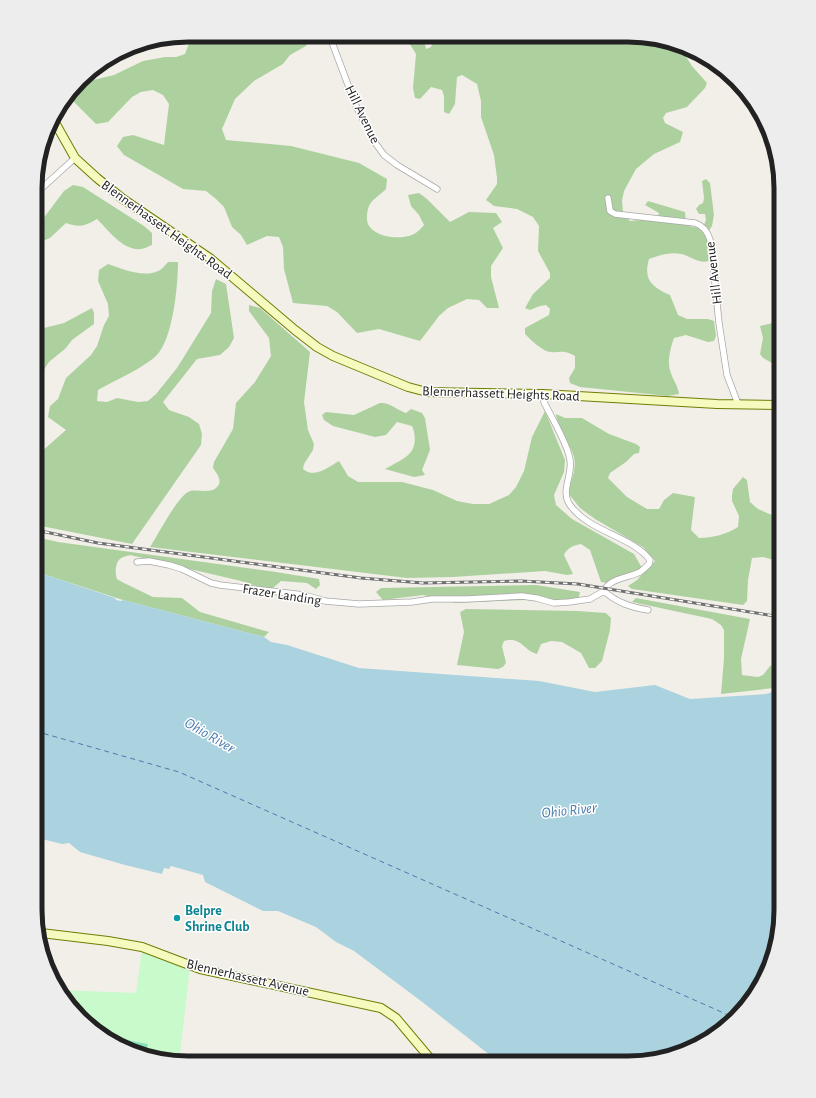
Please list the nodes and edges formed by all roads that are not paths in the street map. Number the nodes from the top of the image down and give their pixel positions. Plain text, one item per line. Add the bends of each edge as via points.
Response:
1 (332, 42) edge
2 (56, 125) edge
3 (75, 158) junction
4 (42, 188) edge
5 (437, 189) dead end
6 (608, 198) dead end
7 (543, 394) junction
8 (738, 404) junction
9 (774, 405) edge
10 (137, 562) dead end
11 (604, 591) junction
12 (648, 610) dead end
13 (44, 933) edge
14 (428, 1056) edge

1 - 5 street, Hill Avenue via 356,106 376,144 384,155 397,165
2 - 3 street, Blennerhassett Heights Road
3 - 4 street
3 - 7 street, Blennerhassett Heights Road via 123,199 202,252 289,326 333,356 418,390
6 - 8 street, Hill Avenue via 611,213 695,223 709,234 727,375
7 - 8 street, Blennerhassett Heights Road
7 - 11 street, Frazer Landing via 544,402 570,461 565,489 569,504 595,526 641,551 650,560 639,572 618,579
8 - 9 street, Blennerhassett Heights Road
10 - 11 street, Frazer Landing via 168,565 220,585 359,604 522,596 554,603 590,599
11 - 12 street via 623,604
13 - 14 street, Blennerhassett Avenue via 142,947 200,969 375,1006 396,1018

